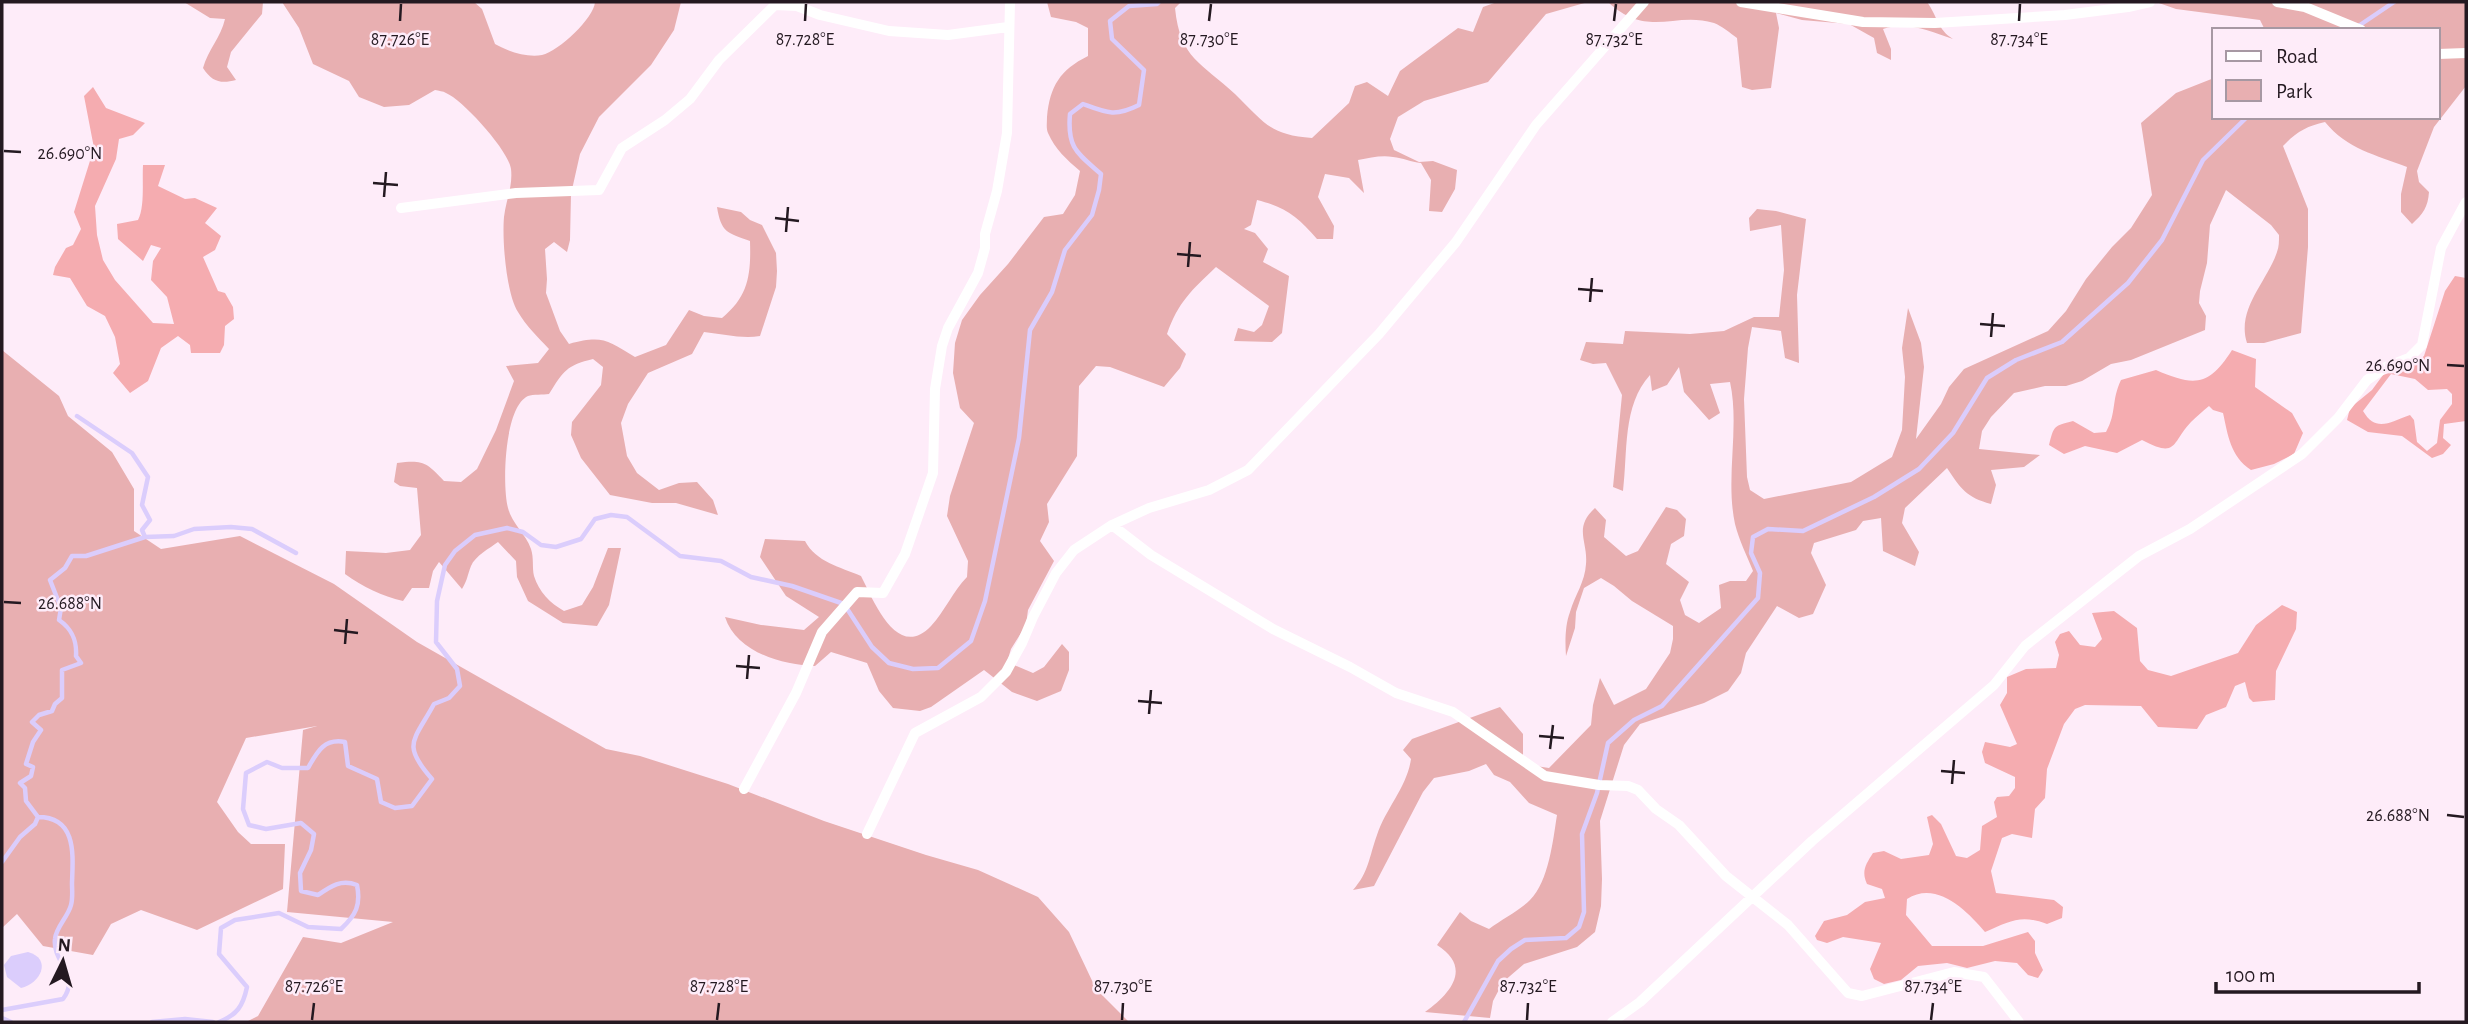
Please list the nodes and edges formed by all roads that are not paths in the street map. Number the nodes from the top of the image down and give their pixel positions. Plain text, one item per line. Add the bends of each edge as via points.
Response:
1 (1010, 2) edge
2 (1644, 2) edge
3 (1741, 2) edge
4 (2150, 2) edge
5 (2277, 2) edge
6 (1008, 27) junction
7 (2356, 28) edge
8 (2466, 53) edge
9 (2440, 54) edge
10 (2466, 202) edge
11 (401, 208) dead end
12 (1112, 525) junction
13 (744, 789) dead end
14 (867, 834) dead end
15 (1753, 897) junction
16 (1612, 1022) edge
17 (2019, 1022) edge

1 - 6 street
2 - 12 street via 1536,125 1456,242 1379,334 1248,470 1209,491 1149,508
3 - 4 street via 1863,22 1935,23 2065,15
5 - 7 street via 2305,7
6 - 11 street via 948,35 889,30 797,6 775,5 719,60 690,99 622,148 599,190 516,193
6 - 13 street via 1007,133 998,191 978,273 942,346 935,390 933,473 909,543 883,593 857,592 822,632 796,693
8 - 9 street
10 - 15 street via 2441,248 2422,345 2409,358 2367,380 2302,454 2190,529 2139,556 2025,646 1994,685
12 - 14 street via 1074,550 1056,573 1006,672 981,697 915,733
12 - 15 street via 1151,555 1273,629 1396,693 1453,712 1545,776 1638,790
15 - 16 street via 1640,1002
15 - 17 street via 1788,925 1848,993 1862,996 1954,972 1969,973 1984,977

